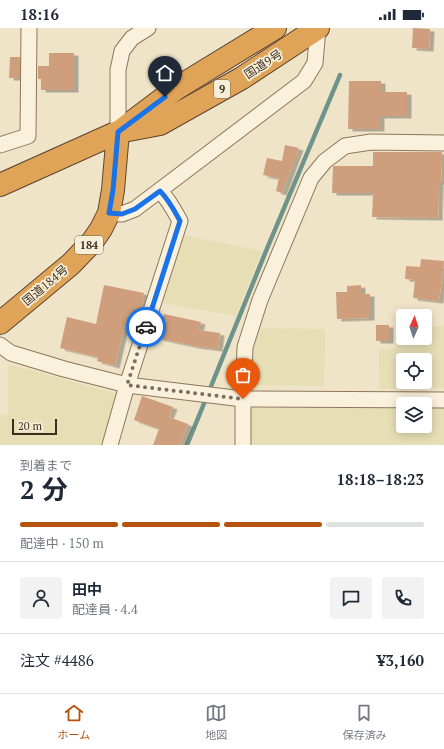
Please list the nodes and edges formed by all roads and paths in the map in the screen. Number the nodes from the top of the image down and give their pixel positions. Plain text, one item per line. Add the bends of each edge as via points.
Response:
1 (29, 28) edge
2 (148, 28) edge
3 (275, 28) edge
4 (318, 28) edge
5 (118, 132) junction
6 (444, 143) edge
7 (0, 145) edge
8 (0, 185) edge
9 (160, 191) junction
10 (109, 213) junction
11 (0, 323) edge
12 (0, 345) edge
13 (127, 385) junction
14 (243, 399) junction
15 (444, 400) edge
16 (110, 445) edge
17 (243, 445) edge

1 - 7 street via 28,136
2 - 5 street via 132,38 122,51 118,70
3 - 5 highway, 国道9号 / 9 via 177,88
4 - 5 highway, 国道9号 / 9 via 242,78 160,124
4 - 9 street via 315,63 304,81
5 - 8 highway, 国道9号 / 9
5 - 10 highway, 国道184号 / 184
6 - 14 street via 370,142 345,146 325,161 311,178 260,300 244,347
9 - 10 street via 135,209 122,214
9 - 13 street via 174,208 180,221
10 - 11 highway, 国道184号 / 184 via 92,242
12 - 13 street via 11,353
13 - 14 street
13 - 16 street
14 - 15 street
14 - 17 street

